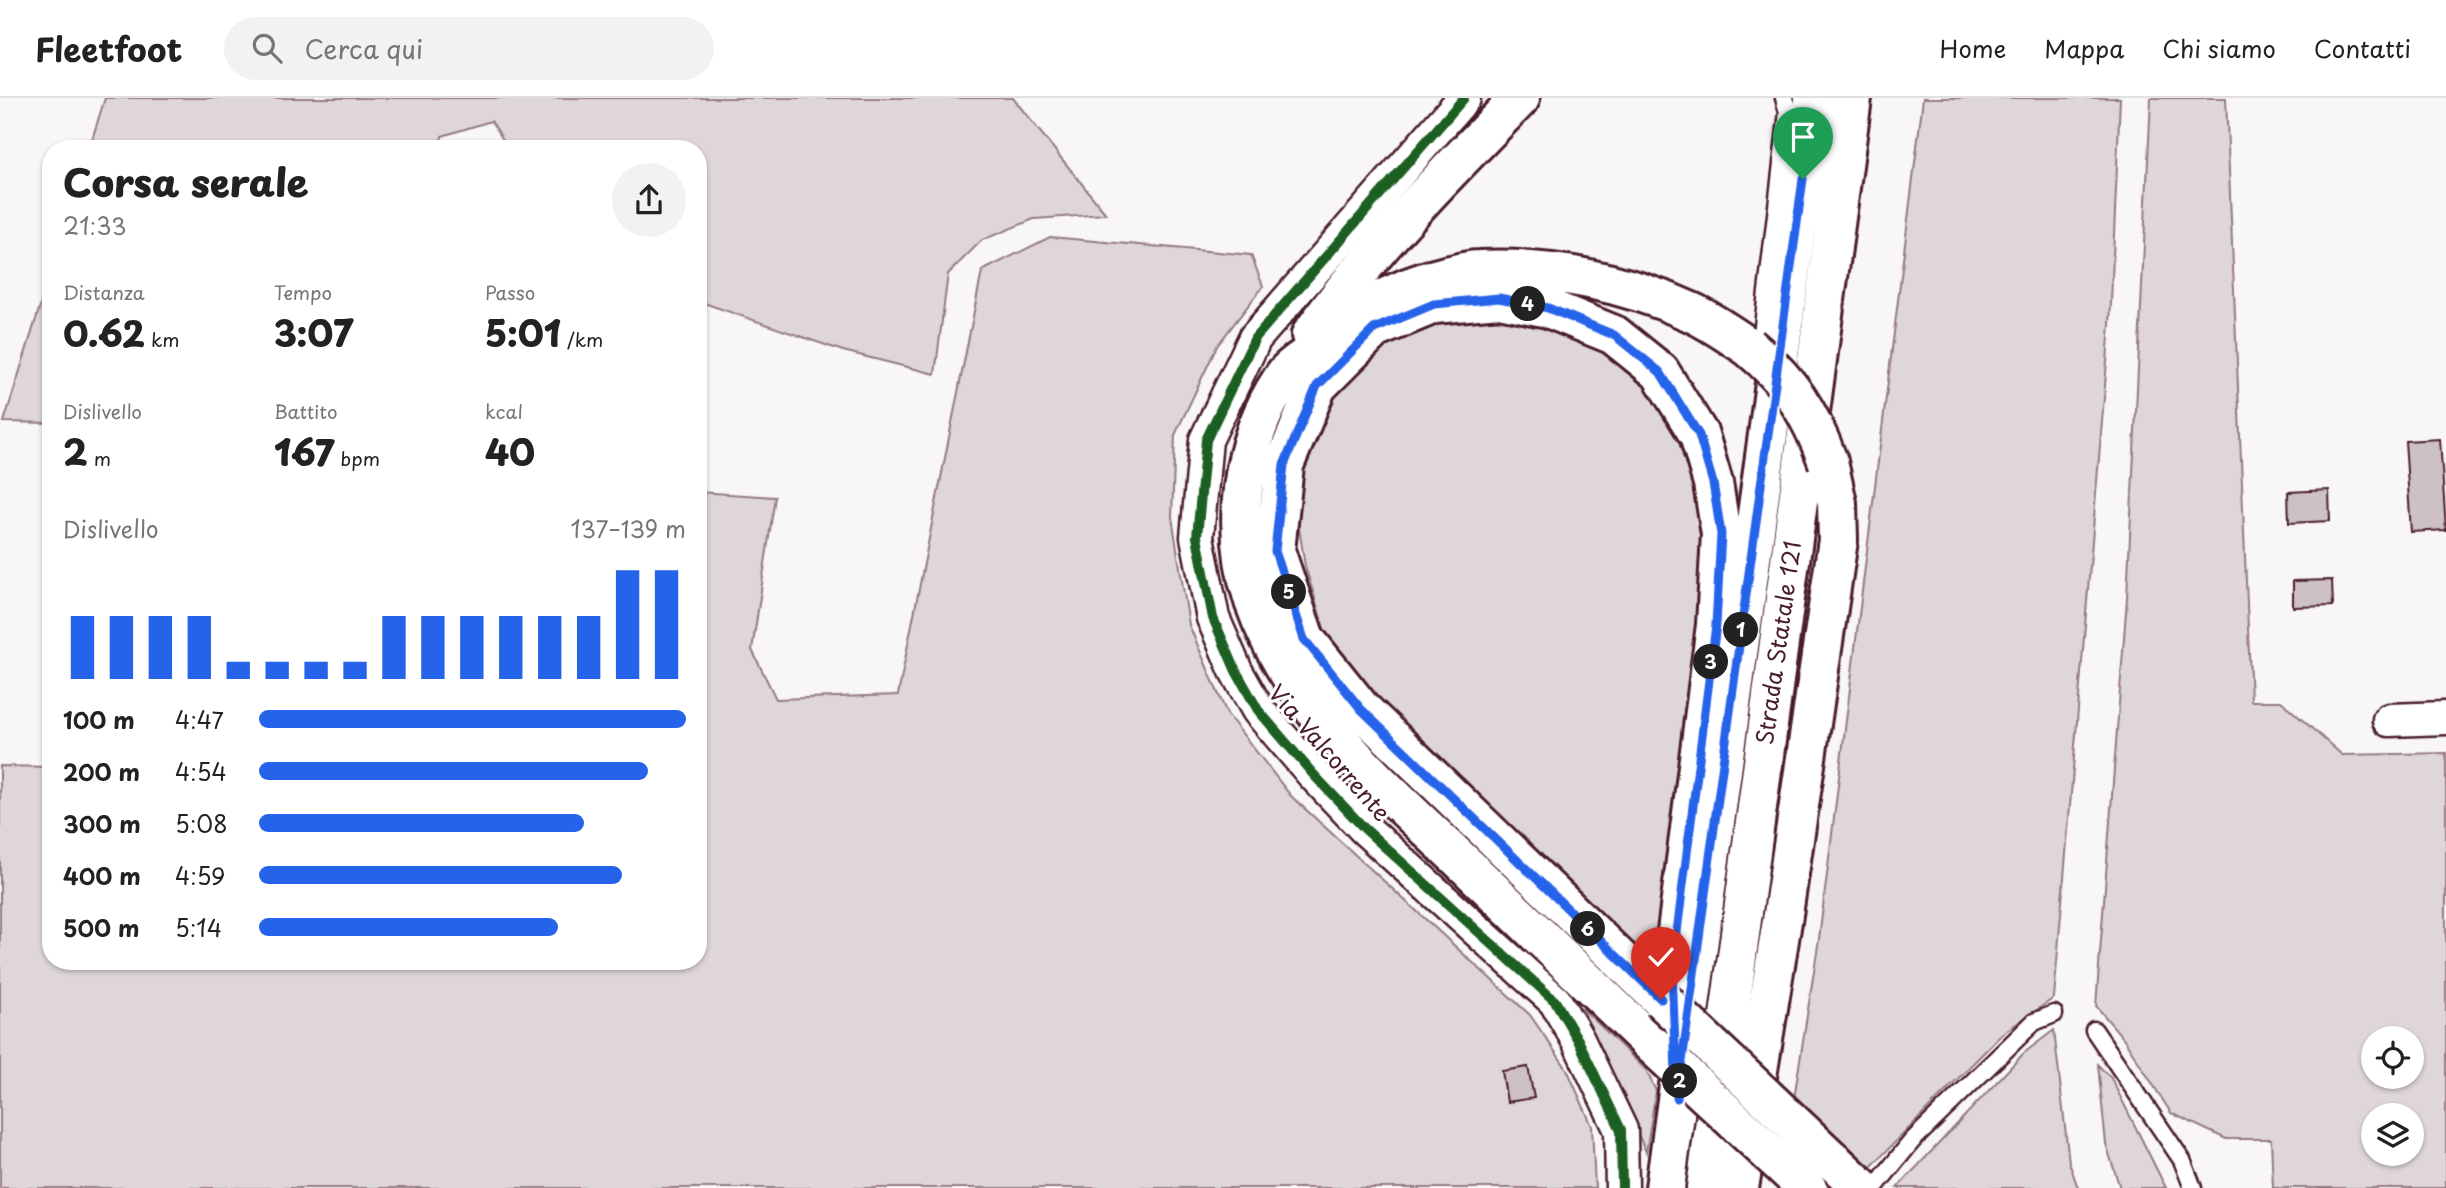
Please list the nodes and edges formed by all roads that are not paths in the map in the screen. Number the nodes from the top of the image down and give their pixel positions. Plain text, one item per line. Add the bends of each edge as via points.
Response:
1 (1464, 98) edge
2 (1520, 98) edge
3 (1784, 98) edge
4 (1814, 98) edge
5 (1852, 98) edge
6 (1755, 368) junction
7 (1283, 376) junction
8 (1769, 422) junction
9 (2446, 718) edge
10 (2389, 720) dead end
11 (2054, 1014) dead end
12 (2094, 1030) dead end
13 (1677, 1098) junction
14 (1622, 1188) edge
15 (1665, 1188) edge
16 (1706, 1188) edge
17 (1739, 1188) edge
18 (1807, 1188) edge
19 (1862, 1188) edge
20 (1874, 1188) edge
21 (2193, 1188) edge

1 - 14 street, Via Valcorrente via 1255,338 1206,440 1198,537 1213,618 1258,710 1365,829 1555,1002 1621,1130
2 - 7 main road via 1347,284
3 - 6 lane via 1788,112
4 - 8 main road, Strada Statale 121
5 - 16 main road, Strada Statale 121
6 - 7 main road via 1692,312 1632,290 1536,271 1476,270 1390,294 1361,311
6 - 8 lane
6 - 17 main road, bridge via 1776,370 1816,429 1837,503 1838,540
7 - 18 main road, bridge via 1258,428 1244,475 1240,519 1254,600 1280,658 1310,706 1398,800
8 - 13 main road, Strada Statale 121
9 - 10 street
11 - 20 lane via 2034,1022 1912,1141
12 - 21 lane via 2182,1160
13 - 15 main road, Strada Statale 121
13 - 19 main road, bridge via 1672,971 1716,625 1721,534 1699,435 1660,372 1614,335 1548,308 1499,298 1434,304 1374,329 1317,386 1284,465 1275,551 1304,639 1361,709 1661,999

